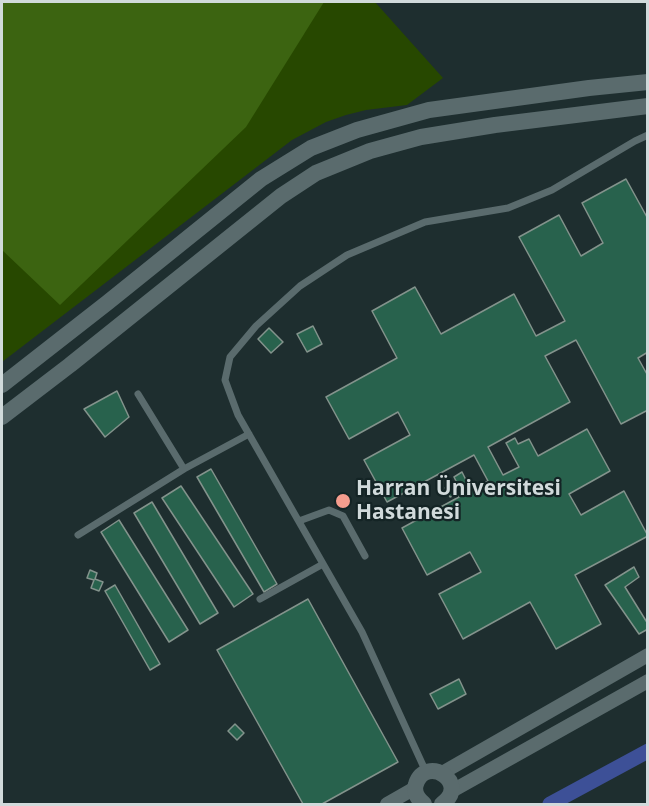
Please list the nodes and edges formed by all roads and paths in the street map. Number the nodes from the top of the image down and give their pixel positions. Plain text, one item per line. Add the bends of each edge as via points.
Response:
1 (648, 82) edge
2 (648, 106) edge
3 (648, 135) edge
4 (2, 385) edge
5 (138, 394) dead end
6 (2, 417) edge
7 (249, 434) junction
8 (184, 470) junction
9 (299, 521) junction
10 (78, 535) dead end
11 (365, 556) dead end
12 (323, 564) junction
13 (260, 599) dead end
14 (648, 655) edge
15 (648, 681) edge
16 (434, 772) junction
17 (415, 788) junction
18 (449, 800) edge
19 (387, 804) edge
20 (424, 804) edge

1 - 4 street via 429,110 357,130 311,148 261,179
2 - 6 street via 421,137 370,151 316,173 281,196
3 - 7 lane via 552,190 508,208 425,222 347,255 300,286 256,326 231,357 225,380
5 - 8 lane
7 - 8 lane
7 - 9 lane
8 - 10 lane
9 - 11 lane via 329,510 343,516
9 - 12 lane
12 - 13 lane
12 - 16 lane
14 - 16 street
15 - 18 street
16 - 17 street via 421,776
16 - 18 street via 448,777
17 - 19 street
17 - 20 street

